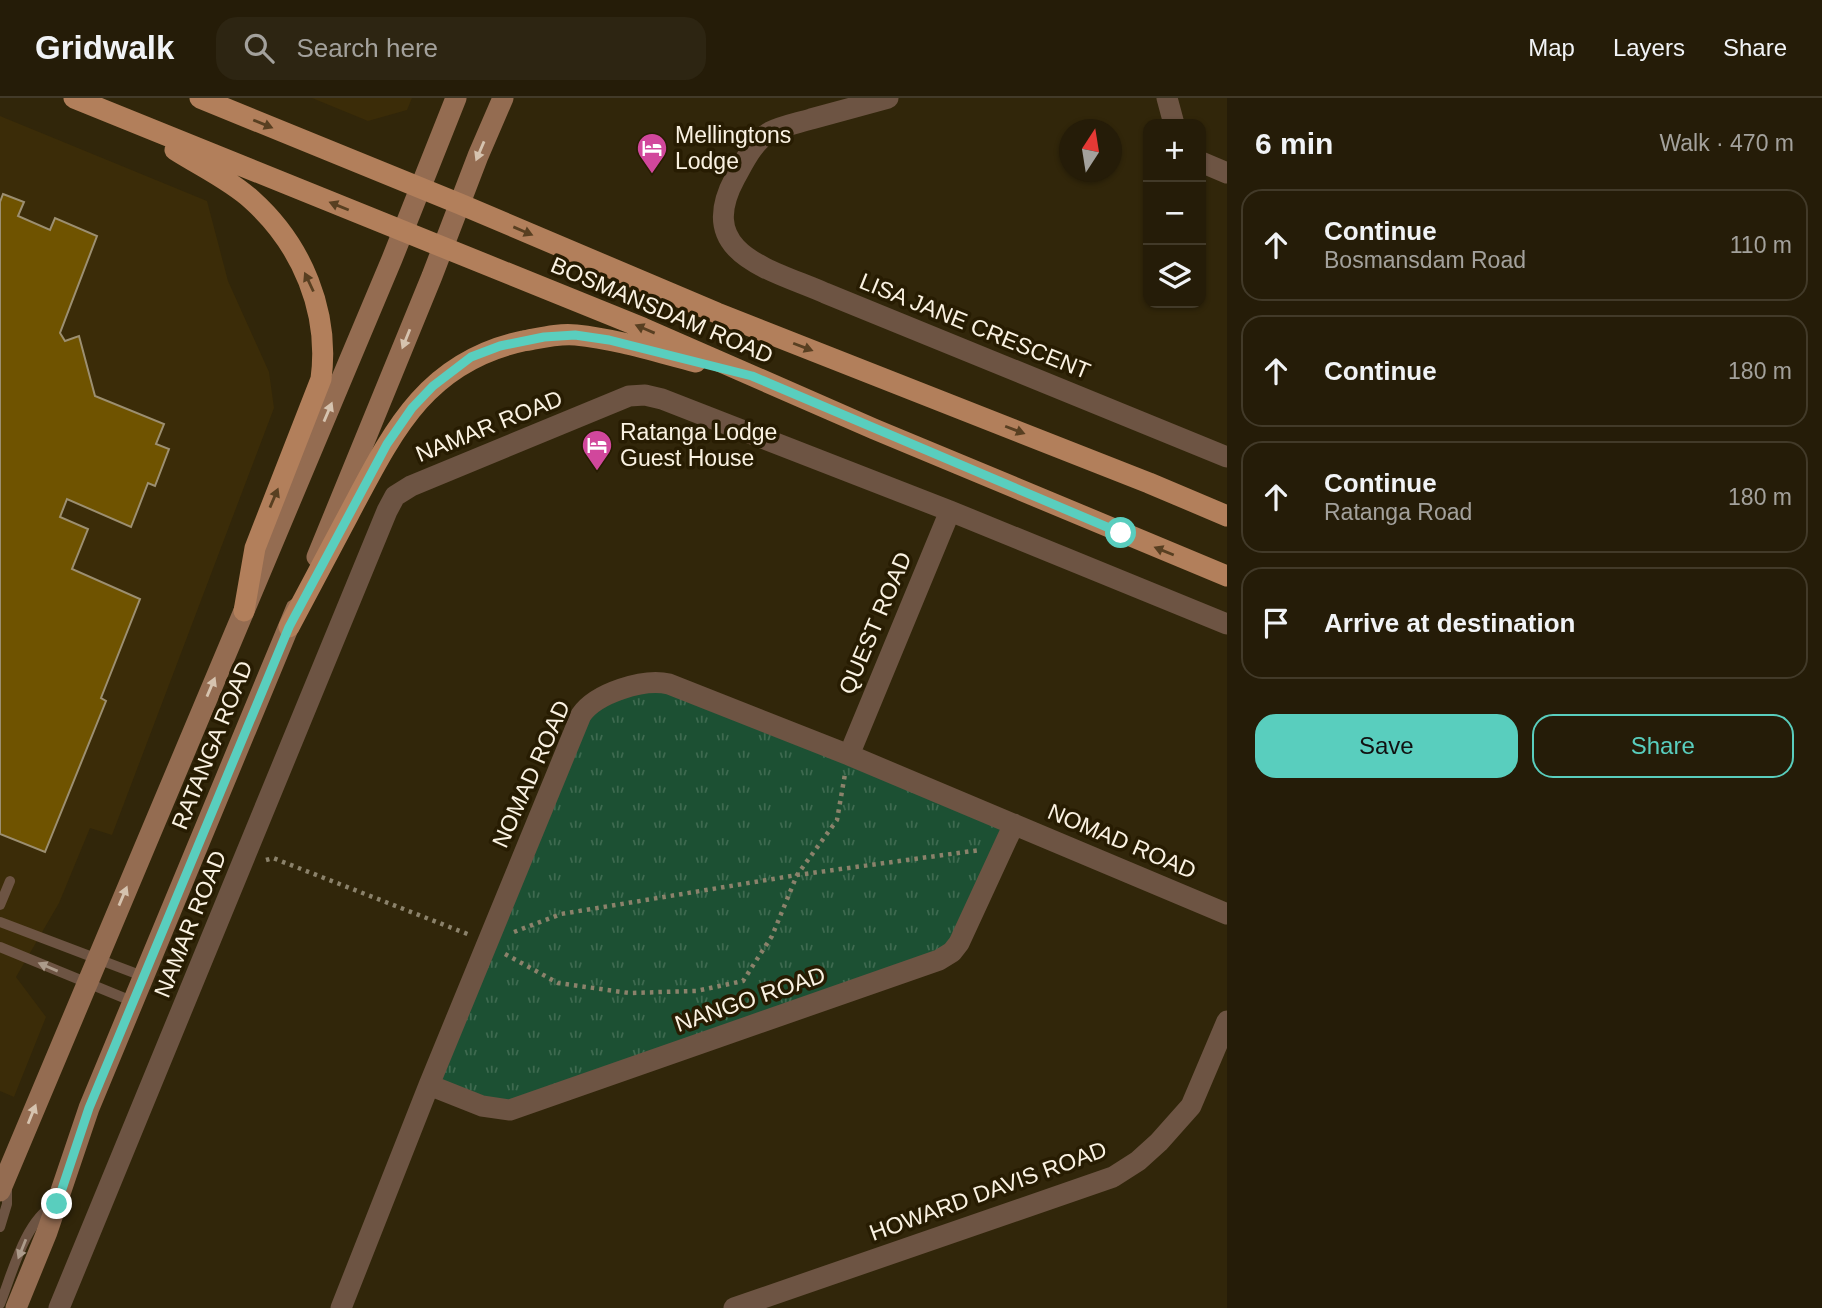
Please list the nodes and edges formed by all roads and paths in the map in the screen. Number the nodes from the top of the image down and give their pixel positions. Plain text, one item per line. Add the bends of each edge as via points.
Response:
1 (74, 98) edge
2 (200, 98) edge
3 (456, 98) edge
4 (503, 98) edge
5 (888, 98) edge
6 (1167, 98) edge
7 (117, 116) junction
8 (1173, 119) edge
9 (1206, 164) edge
10 (1227, 173) edge
11 (421, 188) junction
12 (460, 204) junction
13 (403, 232) junction
14 (443, 247) junction
15 (752, 376) junction
16 (1227, 457) edge
17 (950, 511) junction
18 (1227, 516) edge
19 (1227, 576) edge
20 (244, 611) junction
21 (1227, 624) edge
22 (289, 627) junction
23 (849, 755) junction
24 (1014, 824) junction
25 (1005, 845) junction
26 (258, 862) dead end
27 (797, 875) junction
28 (10, 881) dead end
29 (0, 905) edge
30 (1227, 914) edge
31 (0, 922) edge
32 (487, 942) junction
33 (0, 947) edge
34 (96, 959) junction
35 (145, 977) junction
36 (86, 983) junction
37 (134, 1002) junction
38 (1227, 1021) edge
39 (429, 1085) junction
40 (3, 1184) edge
41 (57, 1204) junction
42 (0, 1227) edge
43 (0, 1304) edge
44 (16, 1308) edge
45 (59, 1308) edge
46 (341, 1308) edge
47 (734, 1308) edge

1 - 7 main road, BOSMANSDAM ROAD
2 -> 11 main road, BOSMANSDAM ROAD
3 - 11 main road, RATANGA ROAD
4 -> 12 main road, RATANGA ROAD
5 - 16 street, LISA JANE CRESCENT via 771,132 756,143 734,181 722,220 738,252 770,270
6 - 8 street
13 -> 7 main road, BOSMANSDAM ROAD
20 -> 7 main road via 255,548 321,379 321,320 314,292 277,226 251,199
9 - 10 street
11 - 12 main road, BOSMANSDAM ROAD
11 - 13 main road, RATANGA ROAD
12 - 14 main road, RATANGA ROAD
12 -> 18 main road, BOSMANSDAM ROAD via 717,313
13 - 14 main road, BOSMANSDAM ROAD
20 -> 13 main road, RATANGA ROAD
15 -> 14 main road, BOSMANSDAM ROAD
14 -> 22 main road, RATANGA ROAD
19 -> 15 main road, BOSMANSDAM ROAD
15 - 22 main road via 575,335 500,346 471,357 433,386 387,444
17 - 21 street, NAMAR ROAD
17 - 23 street, QUEST ROAD
17 - 45 street, NAMAR ROAD via 645,395 629,396 399,494 387,511
34 -> 20 main road, RATANGA ROAD
22 - 35 main road, RATANGA ROAD
23 - 24 street, NOMAD ROAD
23 - 27 path via 837,820
23 - 32 street, NOMAD ROAD via 656,681 597,699 581,715
24 - 25 street, NANGO ROAD
24 - 30 street, NOMAD ROAD
25 - 27 path
25 - 39 street, NANGO ROAD via 959,943 939,960 510,1110 482,1106
26 - 32 path via 273,858
27 - 32 path via 561,914
27 - 32 path via 772,936 743,981 696,991 629,993 558,983
28 - 29 lane
31 - 34 lane
32 - 39 street, NOMAD ROAD
36 -> 33 lane
34 - 35 lane
34 - 36 main road, RATANGA ROAD
35 - 37 main road, RATANGA ROAD
36 - 37 lane
40 -> 36 main road, RATANGA ROAD
37 - 41 main road, RATANGA ROAD via 89,1108
38 - 47 street, HOWARD DAVIS ROAD via 1191,1106 1159,1142 1113,1177
39 - 46 street, NOMAD ROAD
40 - 42 lane via 7,1204
41 -> 43 lane via 44,1210 32,1226
41 - 44 main road, RATANGA ROAD

